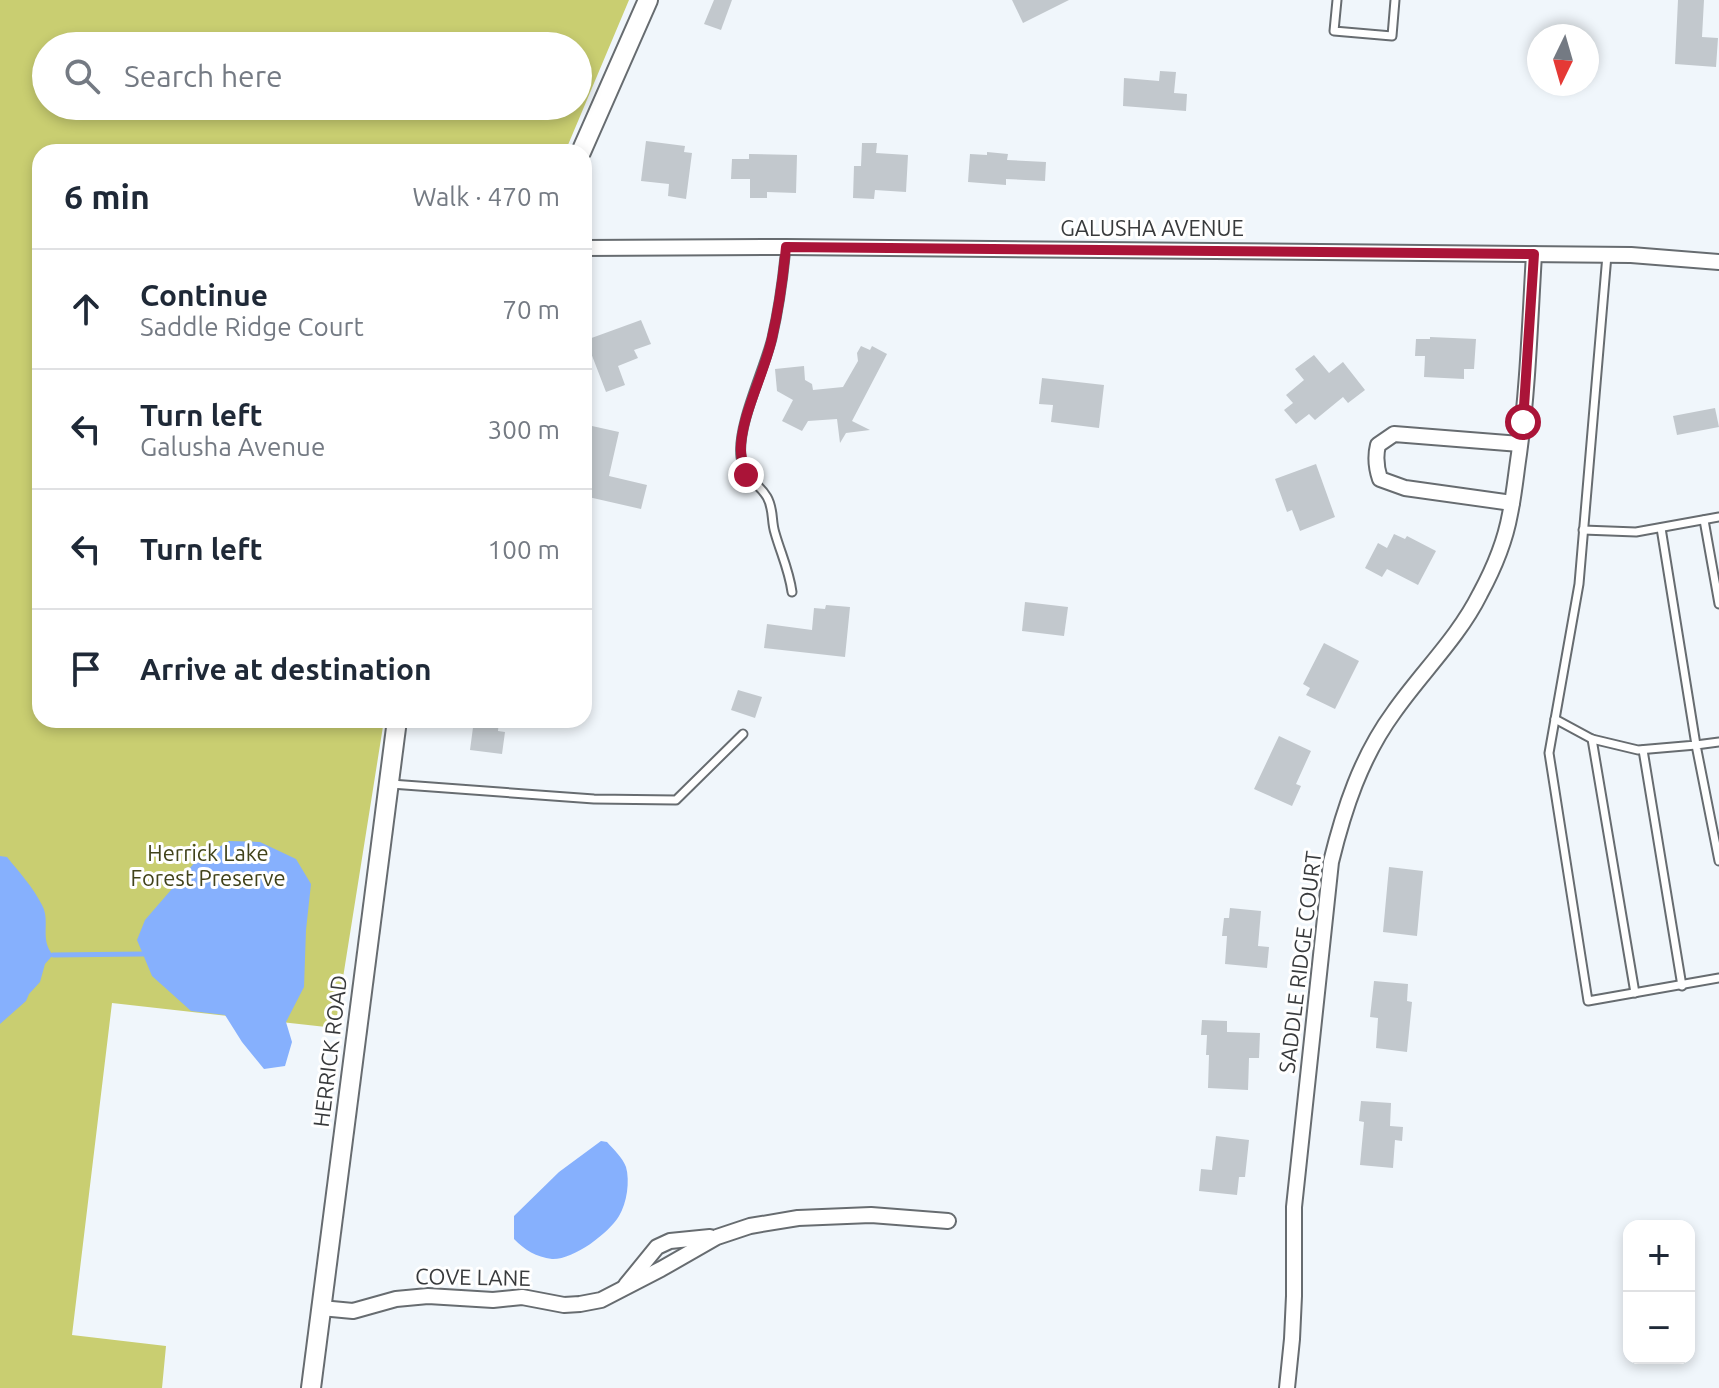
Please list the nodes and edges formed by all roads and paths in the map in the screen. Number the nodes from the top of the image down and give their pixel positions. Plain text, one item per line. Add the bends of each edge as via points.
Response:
1 (648, 0) edge
2 (1337, 0) edge
3 (1395, 0) edge
4 (585, 144) edge
5 (786, 247) junction
6 (592, 248) edge
7 (1534, 254) junction
8 (1607, 254) junction
9 (1719, 262) edge
10 (1520, 444) junction
11 (1512, 503) junction
12 (1719, 517) edge
13 (1704, 520) junction
14 (1661, 528) junction
15 (1583, 530) junction
16 (792, 592) dead end
17 (1719, 604) edge
18 (1555, 719) junction
19 (396, 728) edge
20 (743, 734) dead end
21 (1592, 739) junction
22 (1719, 742) edge
23 (1696, 745) junction
24 (1643, 750) junction
25 (389, 784) junction
26 (1719, 861) edge
27 (1719, 978) edge
28 (1682, 986) junction
29 (1635, 993) junction
30 (948, 1221) dead end
31 (717, 1237) junction
32 (623, 1289) junction
33 (321, 1308) junction
34 (311, 1388) edge
35 (1287, 1388) edge

1 - 4 street
2 - 3 lane via 1334,31 1392,36
5 - 6 street, GALUSHA AVENUE
5 - 7 street, GALUSHA AVENUE
5 - 16 lane via 772,339 745,424 741,455 746,475 773,511
7 - 8 street, GALUSHA AVENUE
7 - 10 street, SADDLE RIDGE COURT
8 - 9 street, GALUSHA AVENUE
8 - 15 lane
10 - 11 street, SADDLE RIDGE COURT
10 - 11 street via 1394,434 1376,452 1380,479 1405,488
11 - 35 street, SADDLE RIDGE COURT via 1481,593 1461,627 1392,713 1340,824 1331,862 1294,1207
12 - 13 lane
13 - 14 lane
13 - 17 lane
14 - 15 lane
14 - 23 lane
15 - 18 lane
18 - 21 lane
18 - 29 lane via 1549,753 1588,1001
19 - 25 street, HERRICK ROAD
20 - 25 lane via 676,800
21 - 24 lane
21 - 29 lane
22 - 23 lane
23 - 24 lane
23 - 26 lane
24 - 28 lane
25 - 33 street, HERRICK ROAD
27 - 28 lane
28 - 29 lane
30 - 31 street, COVE LANE via 871,1215 798,1218
31 - 32 street, COVE LANE
31 - 32 street, COVE LANE via 657,1247
32 - 33 street, COVE LANE via 580,1304 428,1296 353,1311
33 - 34 street, HERRICK ROAD

